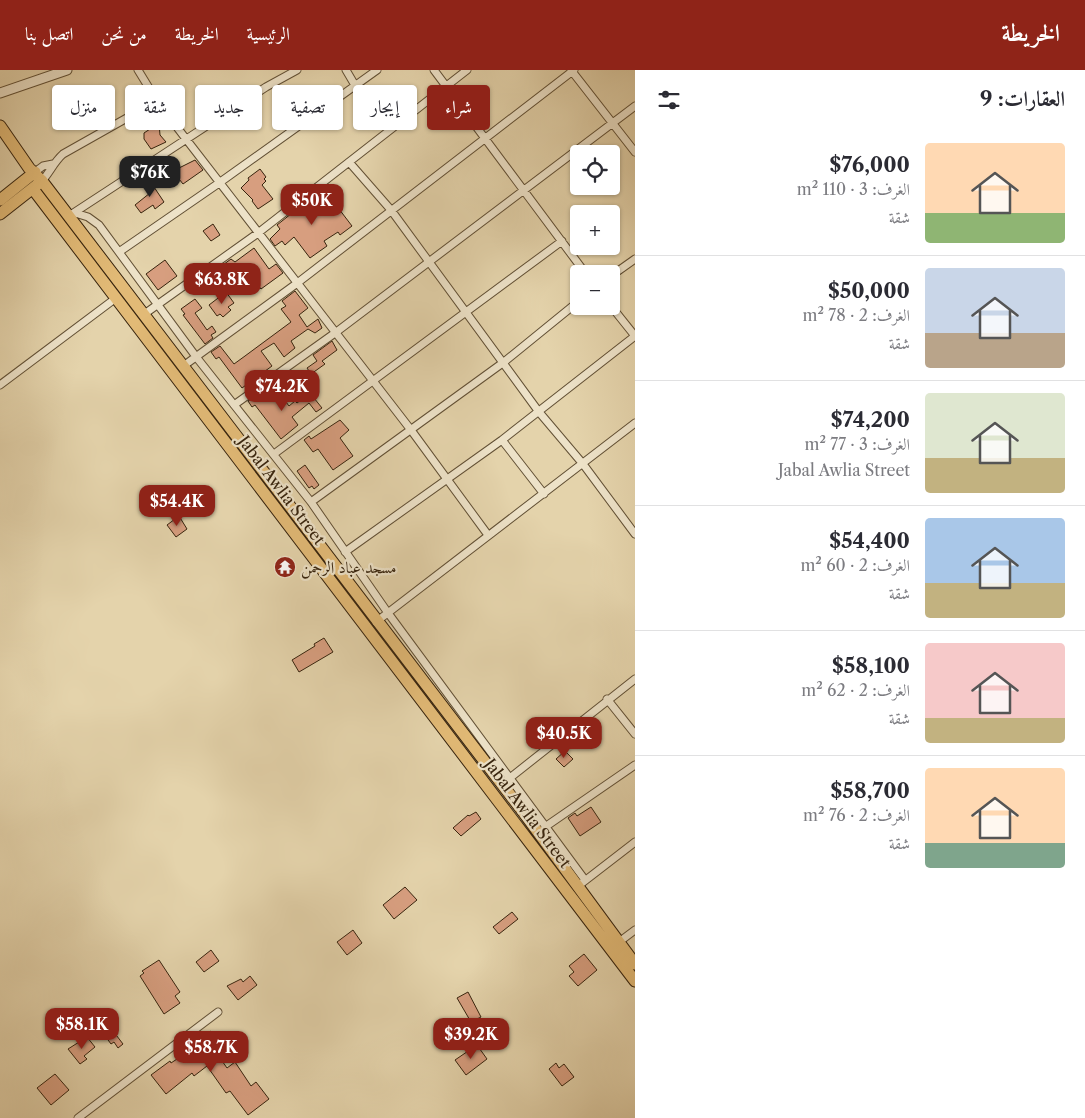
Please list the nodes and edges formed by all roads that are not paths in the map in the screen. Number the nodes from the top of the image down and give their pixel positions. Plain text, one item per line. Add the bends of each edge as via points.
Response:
1 (67, 70) edge
2 (138, 70) edge
3 (297, 70) edge
4 (346, 70) edge
5 (377, 70) edge
6 (434, 70) edge
7 (467, 70) edge
8 (572, 70) edge
9 (147, 85) edge
10 (355, 85) edge
11 (358, 85) edge
12 (444, 85) edge
13 (446, 85) edge
14 (353, 89) edge
15 (0, 93) edge
16 (427, 100) edge
17 (635, 106) edge
18 (125, 119) edge
19 (612, 125) junction
20 (0, 126) edge
21 (179, 130) edge
22 (479, 130) edge
23 (186, 139) junction
24 (486, 139) junction
25 (635, 152) edge
26 (23, 159) junction
27 (349, 162) junction
28 (53, 164) junction
29 (38, 176) junction
30 (25, 179) junction
31 (219, 183) junction
32 (33, 189) junction
33 (525, 190) junction
34 (0, 200) edge
35 (391, 210) junction
36 (0, 214) edge
37 (72, 214) junction
38 (258, 233) junction
39 (562, 241) junction
40 (119, 252) junction
41 (635, 259) edge
42 (429, 260) junction
43 (579, 265) edge
44 (620, 270) edge
45 (296, 284) junction
46 (116, 298) junction
47 (159, 306) junction
48 (570, 308) edge
49 (467, 310) junction
50 (143, 315) junction
51 (618, 315) edge
52 (335, 333) junction
53 (635, 336) edge
54 (198, 358) junction
55 (504, 362) junction
56 (182, 367) junction
57 (372, 382) junction
58 (0, 385) edge
59 (234, 405) junction
60 (539, 412) junction
61 (635, 422) edge
62 (411, 430) junction
63 (502, 440) junction
64 (274, 454) junction
65 (583, 464) junction
66 (447, 480) junction
67 (544, 494) junction
68 (311, 502) junction
69 (635, 534) edge
70 (488, 535) junction
71 (345, 552) junction
72 (388, 613) junction
73 (376, 622) junction
74 (635, 678) edge
75 (607, 699) junction
76 (635, 734) edge
77 (635, 765) edge
78 (506, 782) junction
79 (545, 827) junction
80 (635, 842) edge
81 (582, 884) junction
82 (635, 930) edge
83 (619, 942) junction
84 (635, 964) edge
85 (635, 981) edge
86 (218, 1012) dead end
87 (78, 1118) edge

1 - 15 street
2 - 9 street
3 - 23 street
4 - 10 street
5 - 11 street
6 - 12 street
7 - 13 street
8 - 19 street
8 - 24 street
14 - 31 street
16 - 27 street
17 - 19 street
18 - 28 street via 63,154
19 - 25 street
19 - 33 street
20 - 26 main road, Jabal Awlia Street
21 - 23 street
22 - 24 street
23 - 31 street
23 - 37 street
24 - 33 street
24 - 35 street
26 - 29 main road, Jabal Awlia Street
26 - 30 main road, Jabal Awlia Street
27 - 35 street
27 - 38 street
28 - 29 street via 43,166
28 - 29 street via 49,174
29 - 30 main road
29 - 32 main road
29 - 37 main road, Jabal Awlia Street
30 - 32 main road, Jabal Awlia Street
30 - 34 main road
31 - 38 street
31 - 40 street
32 - 36 main road
32 - 46 main road, Jabal Awlia Street
33 - 39 street
33 - 42 street
35 - 42 street
35 - 45 street
37 - 40 street via 88,217 99,225
37 - 50 main road, Jabal Awlia Street
38 - 45 street
38 - 47 street
39 - 43 street
39 - 49 street
40 - 47 street
41 - 44 street
42 - 49 street
42 - 52 street
45 - 52 street
45 - 54 street
46 - 58 street
46 - 85 main road, Jabal Awlia Street
47 - 50 street
47 - 54 street
48 - 55 street
49 - 55 street
49 - 57 street
50 - 56 main road, Jabal Awlia Street
51 - 53 street
52 - 57 street
52 - 59 street
53 - 60 street
54 - 56 street
54 - 59 street
55 - 60 street
55 - 62 street
56 - 73 main road, Jabal Awlia Street
57 - 62 street
57 - 64 street
59 - 64 street
60 - 63 street
60 - 65 street
61 - 65 street
62 - 66 street
62 - 68 street
63 - 66 street
63 - 67 street
64 - 68 street
65 - 67 street
65 - 69 street
66 - 70 street
66 - 71 street
67 - 70 street
68 - 71 street
70 - 72 street
71 - 72 street
72 - 73 street
72 - 78 street
73 - 78 main road, Jabal Awlia Street
74 - 75 street
75 - 76 street
75 - 78 street
77 - 79 street
78 - 79 street
78 - 81 main road, Jabal Awlia Street
79 - 81 street
80 - 81 street
81 - 83 main road, Jabal Awlia Street
82 - 83 street
83 - 84 main road, Jabal Awlia Street
86 - 87 street

